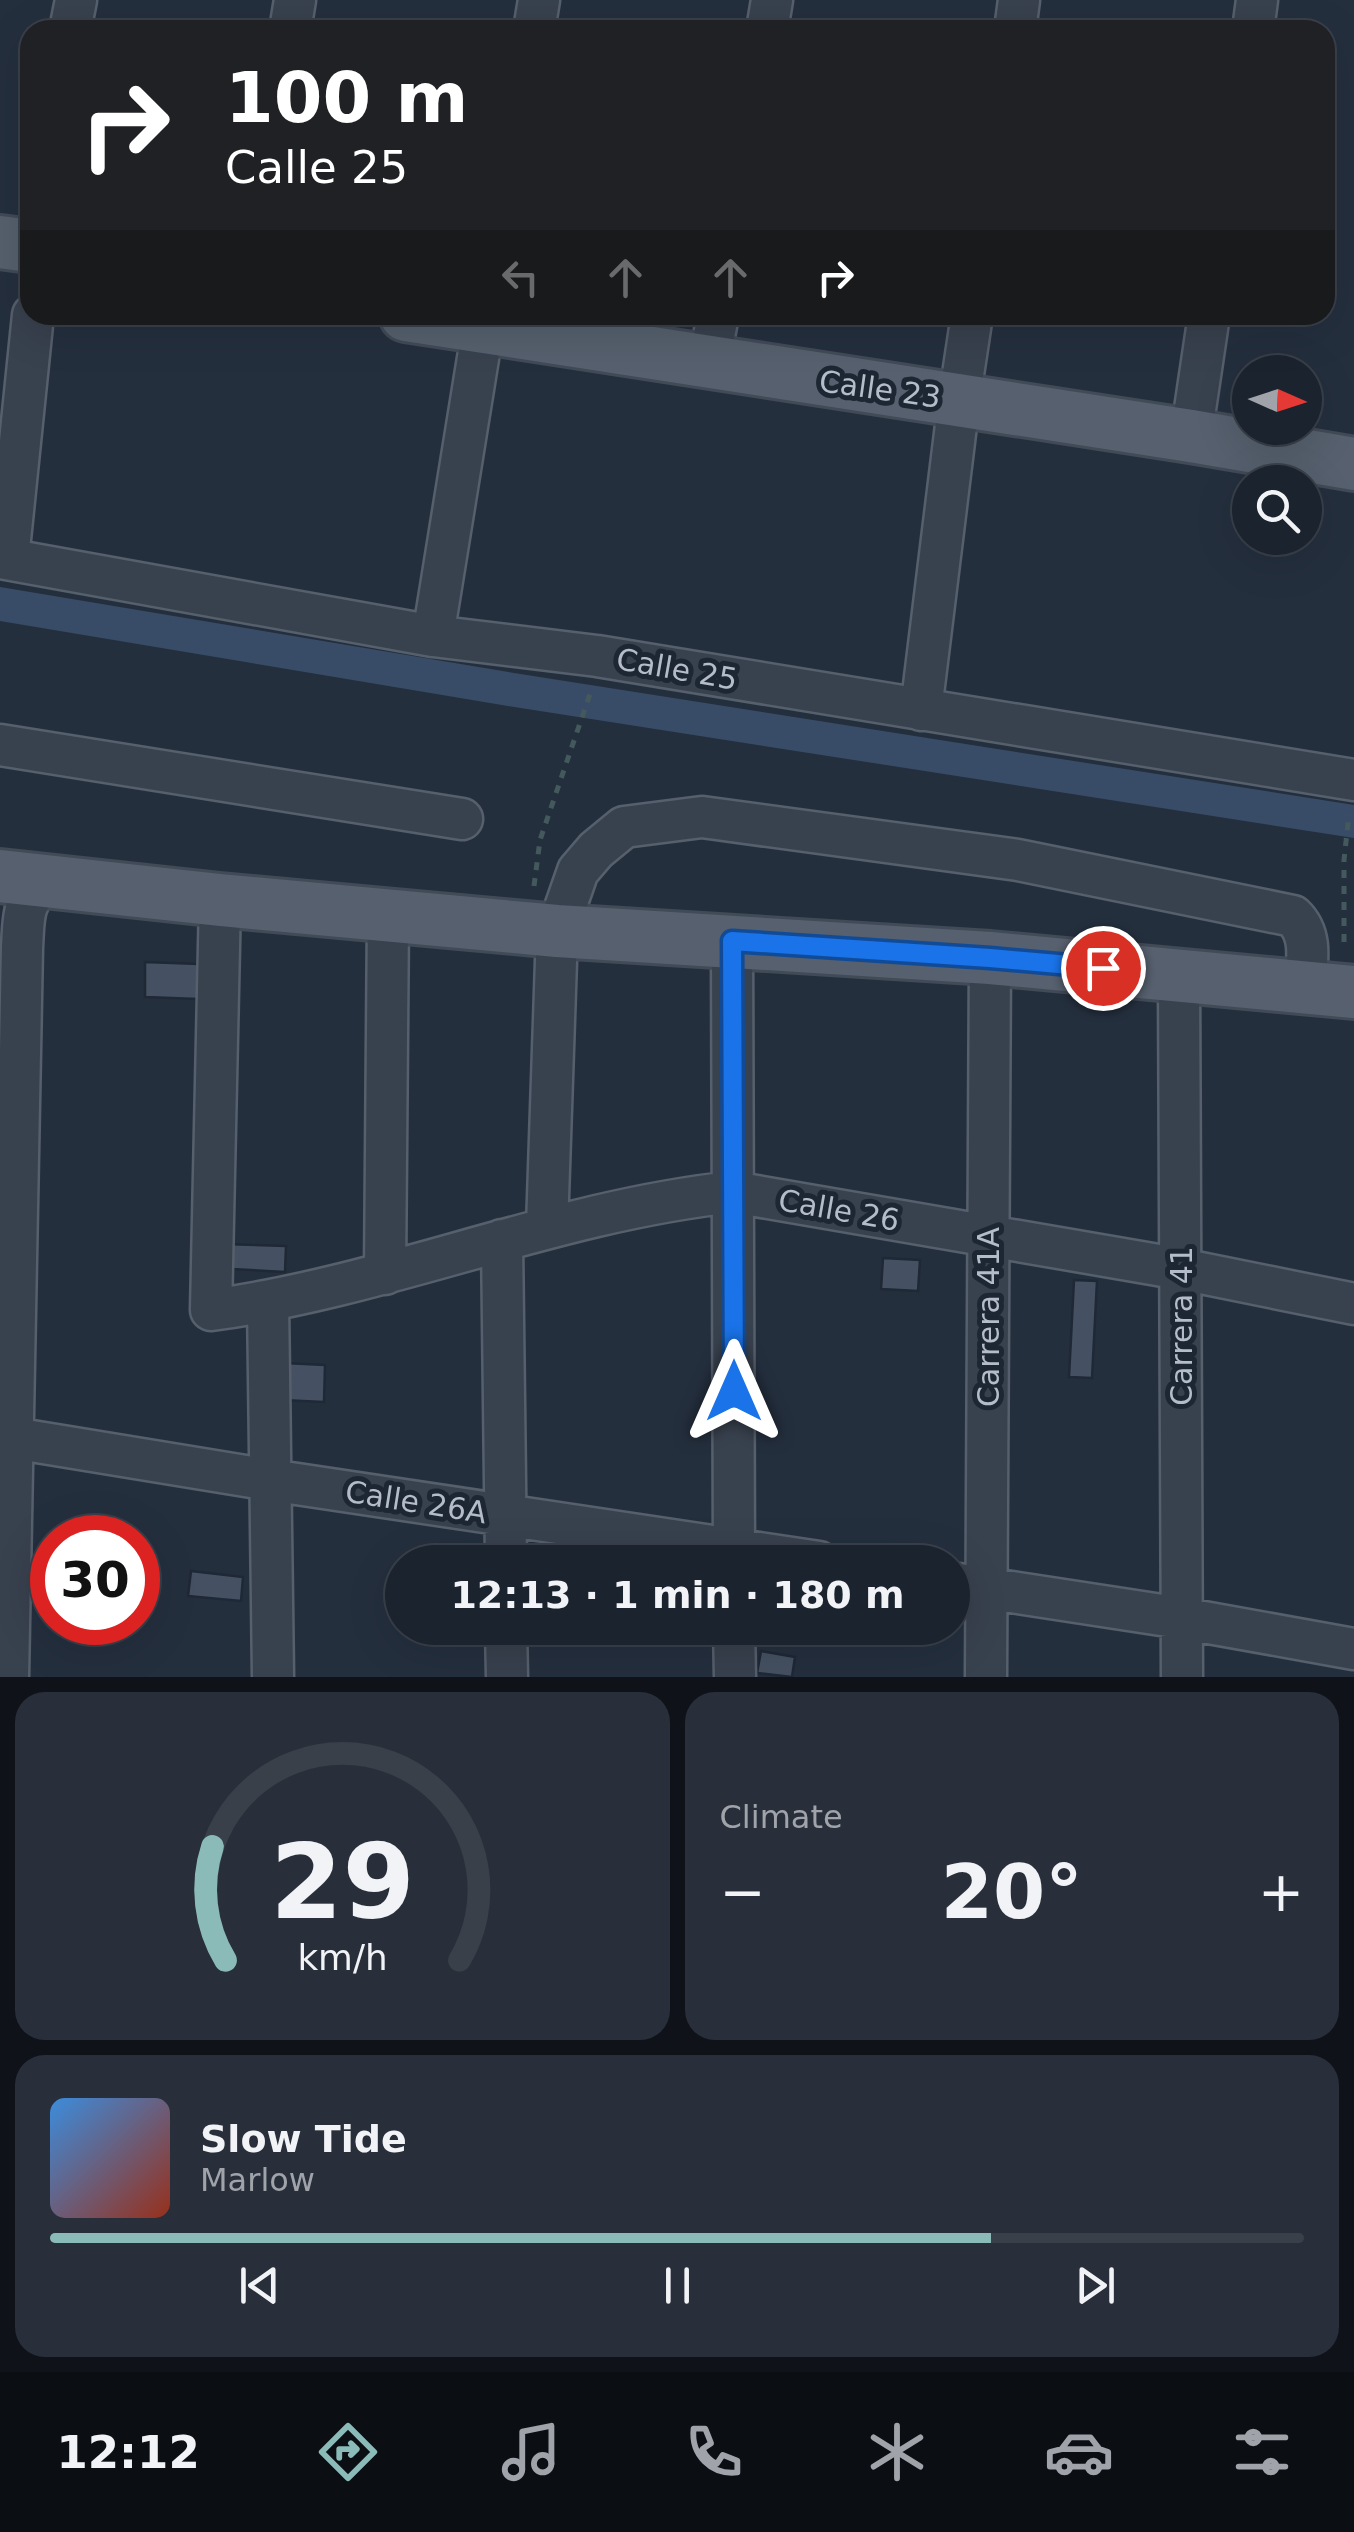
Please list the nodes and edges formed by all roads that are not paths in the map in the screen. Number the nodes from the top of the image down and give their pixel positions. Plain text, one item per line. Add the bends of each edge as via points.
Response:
1 (32, 325) edge
2 (484, 325) edge
3 (525, 325) edge
4 (970, 325) edge
5 (1208, 325) edge
6 (714, 339) edge
7 (959, 401) junction
8 (1191, 436) junction
9 (1354, 464) edge
10 (4, 559) edge
11 (433, 636) junction
12 (921, 710) junction
13 (0, 745) edge
14 (1352, 790) edge
15 (462, 819) dead end
16 (23, 879) edge
17 (220, 900) junction
18 (388, 915) junction
19 (556, 932) junction
20 (11, 935) edge
21 (732, 941) junction
22 (990, 958) junction
23 (1179, 976) junction
24 (1333, 990) edge
25 (733, 1192) junction
26 (548, 1227) junction
27 (988, 1236) junction
28 (502, 1240) junction
29 (1180, 1268) junction
30 (385, 1274) junction
31 (268, 1302) junction
32 (1354, 1304) edge
33 (13, 1438) junction
34 (270, 1480) junction
35 (505, 1516) junction
36 (506, 1545) edge
37 (671, 1545) edge
38 (734, 1545) edge
39 (970, 1567) edge
40 (970, 1585) edge
41 (970, 1590) edge
42 (1181, 1618) junction
43 (506, 1645) edge
44 (734, 1645) edge
45 (1354, 1649) edge
46 (8, 1677) edge
47 (273, 1677) edge
48 (507, 1677) edge
49 (734, 1677) edge
50 (986, 1677) edge
51 (1182, 1677) edge

1 - 10 street
2 - 11 street
3 - 6 main road, Calle 23
4 - 7 street
5 - 8 street
6 - 7 main road, Calle 23
7 - 8 main road, Calle 23
7 - 12 street
8 - 9 main road, Calle 23
10 - 11 street, Calle 25
11 - 12 street, Calle 25
12 - 14 street, Calle 25
13 - 15 street
16 - 17 main road
16 - 20 street via 28,900
17 - 18 main road
17 - 31 street, Calle 26 via 211,1310
18 - 19 main road
18 - 30 street
19 - 21 main road
19 - 24 street via 578,871 624,827 702,816 1018,860 1294,916
19 - 26 street
20 - 33 street
21 - 22 main road
21 - 25 street
22 - 23 main road
22 - 27 street, Carrera 41A
23 - 24 main road
23 - 29 street, Carrera 41
25 - 26 street, Calle 26
25 - 27 street, Calle 26
25 - 38 street
26 - 28 street, Calle 26
27 - 29 street, Calle 26
27 - 39 street, Carrera 41A
28 - 30 street, Calle 26
28 - 35 street
29 - 32 street, Calle 26
29 - 42 street, Carrera 41
30 - 31 street, Calle 26
31 - 34 street
33 - 34 street, Calle 26A
33 - 46 street
34 - 35 street, Calle 26A
34 - 47 street
35 - 36 street
35 - 37 street, Calle 26A
40 - 42 street
41 - 50 street, Carrera 41A
42 - 45 street
42 - 51 street, Carrera 41
43 - 48 street
44 - 49 street

